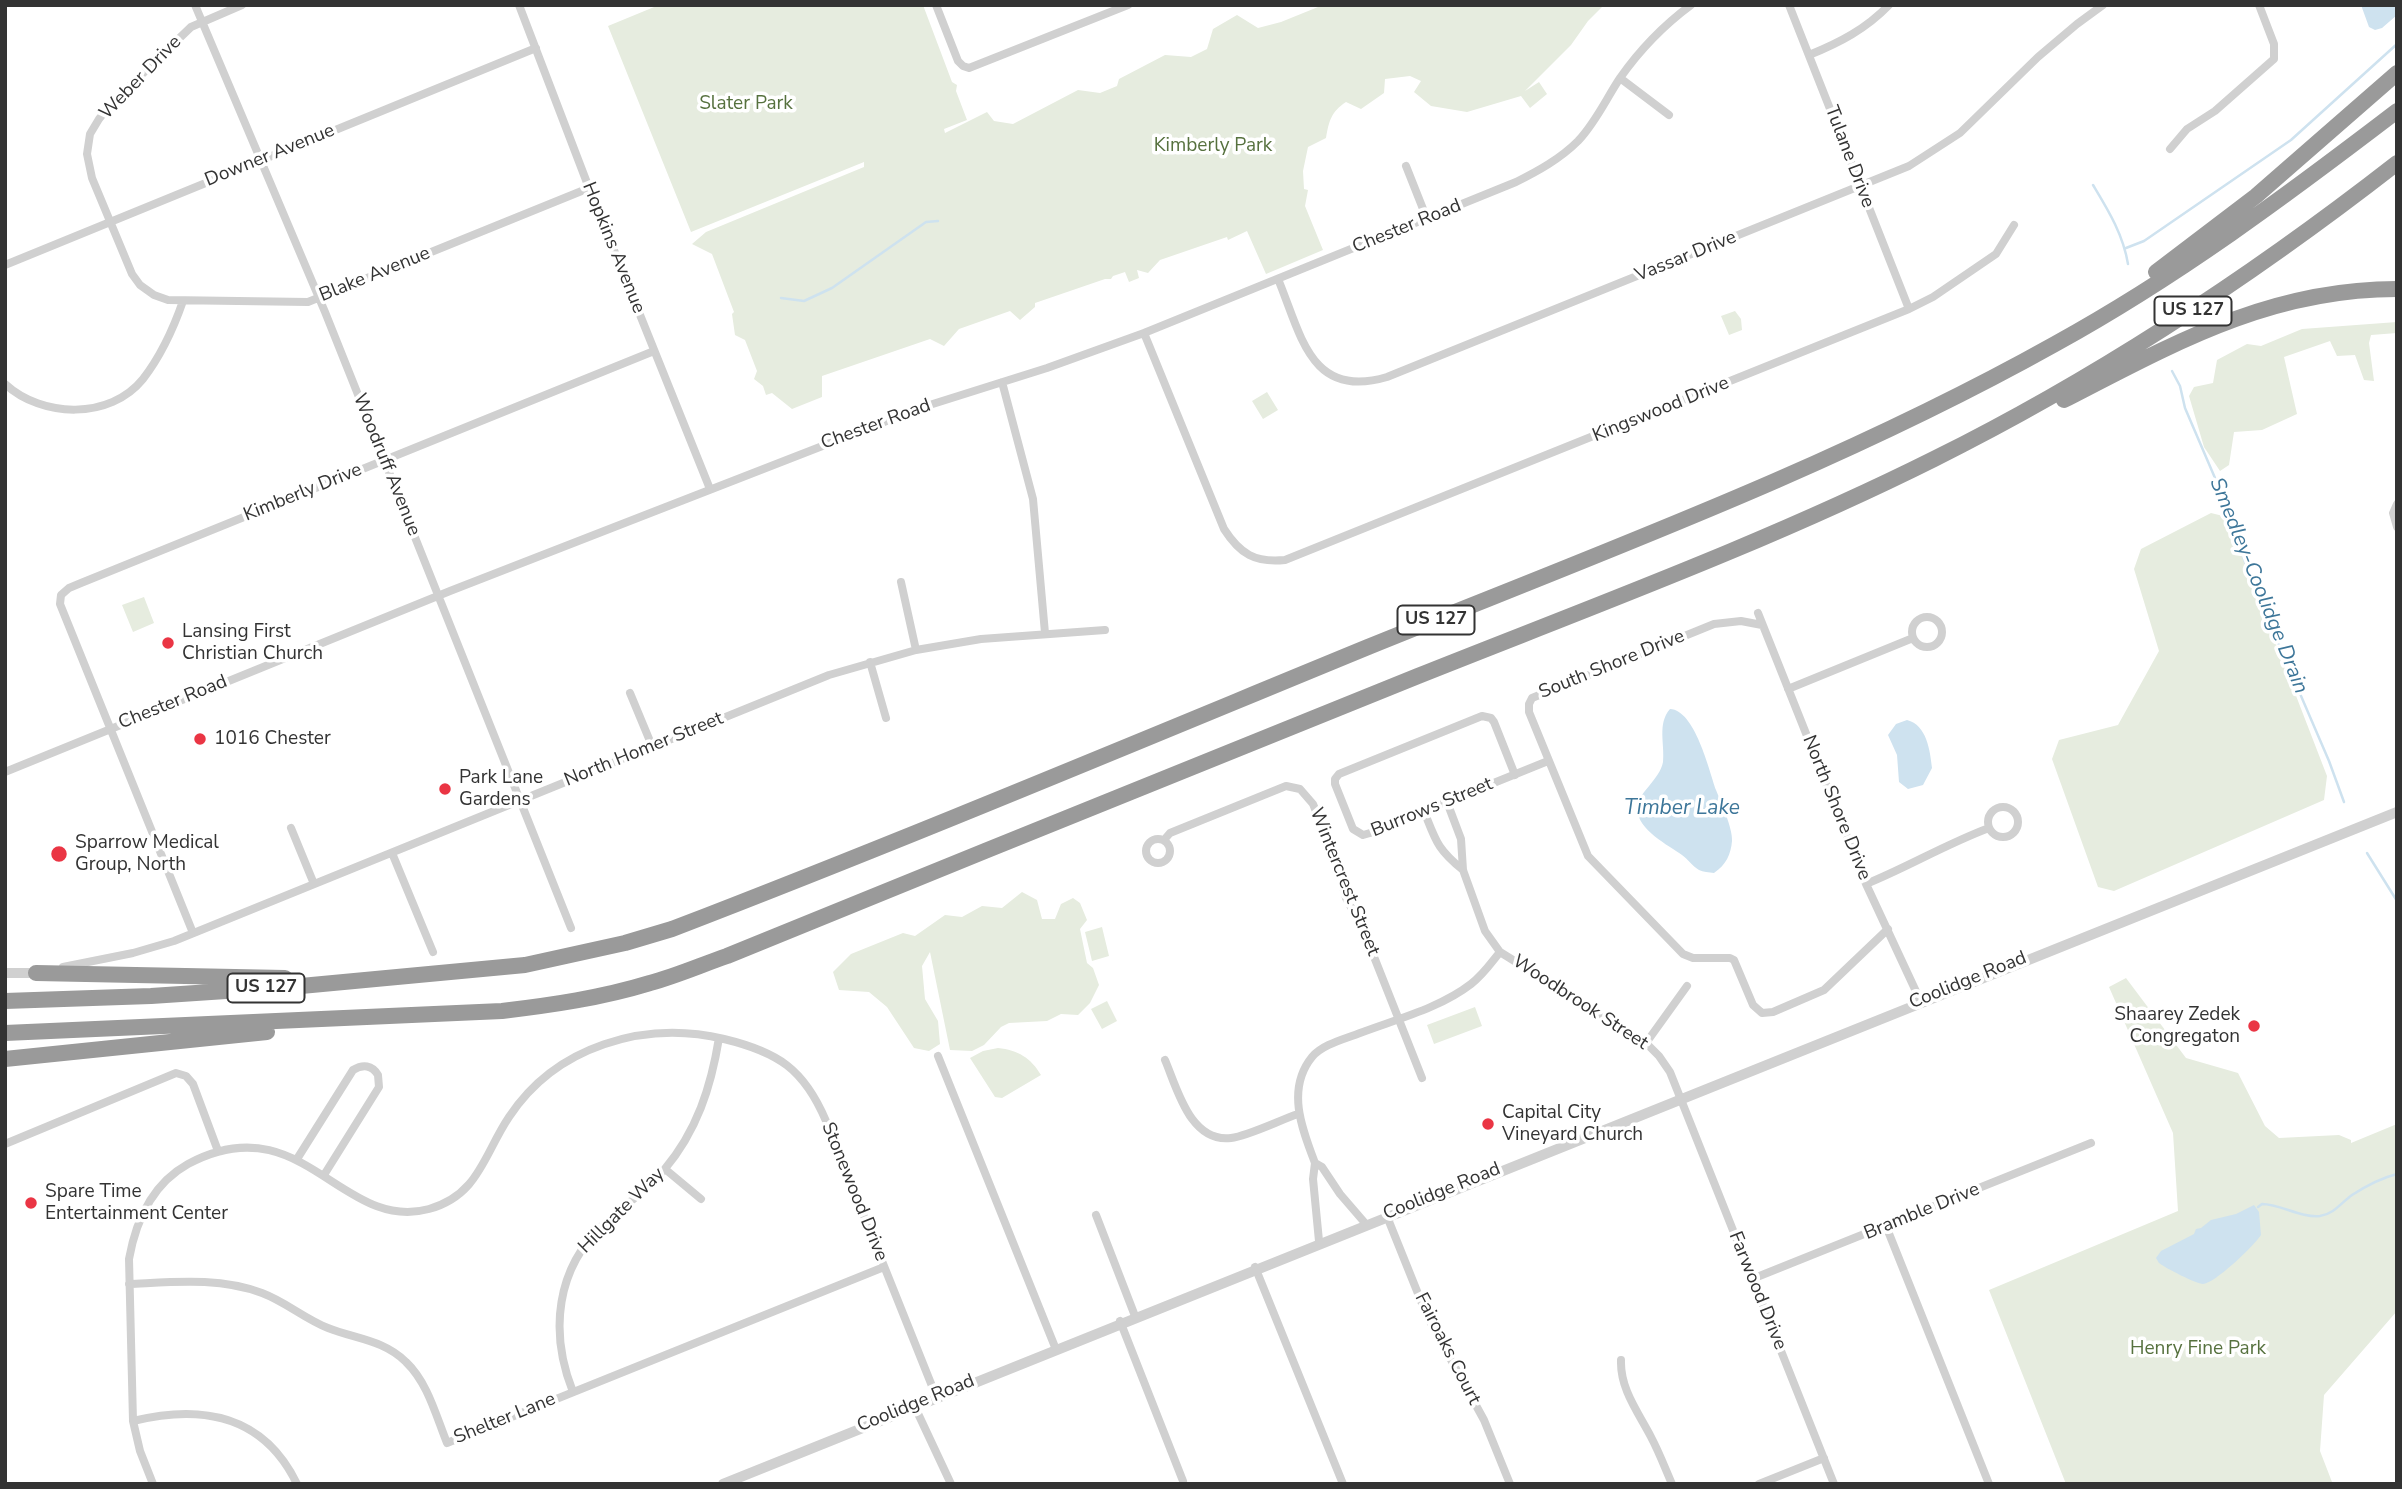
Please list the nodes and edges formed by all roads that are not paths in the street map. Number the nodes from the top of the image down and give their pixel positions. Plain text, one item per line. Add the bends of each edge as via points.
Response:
1 (195, 5) edge
2 (242, 5) edge
3 (519, 5) edge
4 (936, 5) edge
5 (1128, 5) edge
6 (1691, 5) edge
7 (1789, 5) edge
8 (1889, 5) edge
9 (2103, 5) edge
10 (2259, 5) edge
11 (202, 21) junction
12 (536, 48) junction
13 (1809, 55) junction
14 (2397, 73) edge
15 (1620, 78) junction
16 (2397, 111) edge
17 (1669, 115) dead end
18 (2170, 149) dead end
19 (261, 160) junction
20 (2397, 163) edge
21 (1406, 166) dead end
22 (1860, 187) junction
23 (589, 188) junction
24 (1426, 219) junction
25 (110, 222) junction
26 (2014, 225) dead end
27 (5, 265) edge
28 (1278, 279) junction
29 (2397, 289) edge
30 (318, 299) junction
31 (183, 302) junction
32 (1909, 309) junction
33 (1144, 333) junction
34 (2056, 344) junction
35 (654, 351) junction
36 (1002, 382) junction
37 (5, 384) edge
38 (1975, 438) junction
39 (383, 460) junction
40 (710, 489) junction
41 (2397, 504) edge
42 (2397, 527) edge
43 (901, 582) dead end
44 (439, 595) junction
45 (1758, 613) dead end
46 (1762, 625) junction
47 (1105, 630) dead end
48 (1045, 633) junction
49 (1913, 638) dead end
50 (916, 650) junction
51 (870, 662) junction
52 (1788, 689) junction
53 (630, 693) dead end
54 (886, 718) dead end
55 (111, 729) junction
56 (652, 746) junction
57 (1548, 761) junction
58 (5, 772) edge
59 (1515, 775) junction
60 (520, 800) junction
61 (1447, 802) junction
62 (1424, 811) junction
63 (2397, 812) edge
64 (291, 828) dead end
65 (1989, 828) dead end
66 (1164, 840) dead end
67 (1463, 847) junction
68 (392, 853) junction
69 (1443, 854) junction
70 (1463, 870) junction
71 (314, 884) junction
72 (1866, 884) junction
73 (571, 928) dead end
74 (1888, 929) junction
75 (193, 933) junction
76 (433, 952) dead end
77 (1500, 952) junction
78 (525, 965) junction
79 (5, 972) edge
80 (36, 973) junction
81 (1687, 986) dead end
82 (1920, 1000) junction
83 (5, 1002) edge
84 (394, 1017) junction
85 (1398, 1018) junction
86 (5, 1033) edge
87 (719, 1038) junction
88 (1646, 1043) junction
89 (938, 1056) dead end
90 (5, 1059) edge
91 (1165, 1060) dead end
92 (1422, 1078) dead end
93 (1680, 1098) junction
94 (1298, 1114) junction
95 (2091, 1143) dead end
96 (5, 1144) edge
97 (218, 1151) junction
98 (297, 1159) junction
99 (1315, 1163) junction
100 (665, 1169) junction
101 (324, 1175) junction
102 (701, 1199) dead end
103 (1386, 1214) junction
104 (1096, 1215) dead end
105 (1364, 1223) junction
106 (1886, 1226) junction
107 (1319, 1241) junction
108 (884, 1267) junction
109 (1255, 1267) junction
110 (1752, 1279) junction
111 (129, 1284) junction
112 (1135, 1315) junction
113 (1120, 1321) junction
114 (1055, 1348) junction
115 (1621, 1360) dead end
116 (573, 1392) junction
117 (936, 1396) junction
118 (914, 1405) junction
119 (133, 1421) junction
120 (1824, 1458) junction
121 (1183, 1481) dead end
122 (153, 1484) edge
123 (297, 1484) edge
124 (723, 1484) edge
125 (951, 1484) edge
126 (1343, 1484) edge
127 (1510, 1484) edge
128 (1672, 1484) edge
129 (1759, 1484) edge
130 (1834, 1484) edge
131 (1989, 1484) edge

1 - 11 street, Woodruff Avenue
2 - 11 street, Weber Drive
3 - 12 street, Hopkins Avenue
4 - 5 street via 958,61 975,67
6 - 15 street, Chester Road via 1653,38
7 - 13 street, Tulane Drive
8 - 13 street via 1866,27
9 - 22 street, Vassar Drive via 2038,57 1960,133 1909,166
10 - 18 street via 2274,44 2273,59 2215,111 2187,129
11 - 19 street, Woodruff Avenue
11 - 25 street, Weber Drive via 111,104 90,134 88,165
12 - 19 street, Downer Avenue
12 - 23 street, Hopkins Avenue
13 - 22 street, Tulane Drive
14 - 34 highway via 2231,217
15 - 17 street
15 - 24 street, Chester Road via 1595,121 1559,157 1516,182
16 - 34 highway, US 127 via 2234,233
19 - 25 street, Downer Avenue
19 - 30 street, Woodruff Avenue
20 - 38 highway, US 127 via 2311,229 2158,334
21 - 24 street
22 - 28 street, Vassar Drive via 1374,381 1339,380 1316,365
22 - 32 street, Tulane Drive
23 - 30 street, Blake Avenue
23 - 35 street, Hopkins Avenue
24 - 28 street, Chester Road
25 - 27 street, Downer Avenue
25 - 31 street, Blake Avenue via 140,285 154,295
26 - 32 street, Kingswood Drive via 1996,254 1933,298
28 - 33 street, Chester Road
29 - 38 highway via 2305,298 2231,319 2043,411
30 - 31 street, Blake Avenue
30 - 39 street, Woodruff Avenue
31 - 37 street via 142,379 115,400 81,410 57,409 14,393
32 - 33 street, Kingswood Drive via 1286,560 1255,558 1233,544
33 - 36 street, Chester Road
34 - 78 highway, US 127 via 1834,455 1100,757 672,929
35 - 39 street, Kimberly Drive
35 - 40 street, Hopkins Avenue
36 - 40 street, Chester Road via 920,408
36 - 48 street via 1033,499
38 - 84 highway, US 127 via 1771,533 727,956 652,983 563,1003
39 - 44 street, Woodruff Avenue
39 - 55 street, Kimberly Drive via 61,595
40 - 44 street, Chester Road
41 - 42 street via 2393,513
43 - 50 street
44 - 55 street, Chester Road
44 - 60 street, Woodruff Avenue
45 - 46 street, North Shore Drive
46 - 52 street, North Shore Drive
46 - 57 street, South Shore Drive via 1741,621 1714,624 1535,696 1529,712
47 - 48 street, North Homer Street
48 - 50 street, North Homer Street
49 - 52 street
50 - 51 street, North Homer Street
51 - 54 street
51 - 56 street, North Homer Street
52 - 72 street, North Shore Drive
53 - 56 street
55 - 58 street, Chester Road
55 - 75 street
56 - 60 street, North Homer Street
57 - 59 street
57 - 74 street, South Shore Drive via 1588,856 1683,954 1734,960 1753,1005 1762,1013 1824,990
59 - 61 street, Burrows Street
59 - 62 street, Burrows Street via 1492,718 1482,716 1339,774 1335,784 1359,835
60 - 68 street, North Homer Street
60 - 73 street, Woodruff Avenue
61 - 62 street, Burrows Street
61 - 67 street, Woodbrook Street
62 - 69 street
63 - 82 street, Coolidge Road
64 - 71 street
65 - 72 street
66 - 85 street, Wintercrest Street via 1170,833 1286,786 1300,789 1313,804 1346,898
67 - 69 street via 1456,856
67 - 70 street, Woodbrook Street
68 - 71 street, North Homer Street
68 - 76 street
69 - 70 street
70 - 77 street, Woodbrook Street via 1485,931
71 - 75 street, North Homer Street
72 - 74 street, North Shore Drive
74 - 82 street, North Shore Drive
75 - 80 street, North Homer Street via 132,953
77 - 85 street via 1458,993
77 - 88 street, Woodbrook Street
78 - 80 highway via 304,978
78 - 83 highway, US 127 via 301,986
79 - 80 street
81 - 88 street
82 - 93 street, Coolidge Road
84 - 86 highway, US 127
84 - 90 highway
85 - 92 street, Wintercrest Street
85 - 94 street via 1315,1053 1301,1080
87 - 100 street, Hillgate Way via 702,1108
87 - 101 street, Stonewood Drive via 653,1033 618,1039 579,1055 527,1094 497,1135 474,1181 438,1206 410,1212 388,1209 363,1200
87 - 108 street, Stonewood Drive via 775,1058 811,1089
88 - 93 street, Woodbrook Street via 1665,1063
89 - 114 street
91 - 94 street via 1185,1109 1209,1134 1231,1138
93 - 103 street, Coolidge Road
93 - 110 street, Farwood Drive
94 - 99 street
95 - 106 street, Bramble Drive
96 - 97 street via 176,1073 193,1084
97 - 98 street, Stonewood Drive via 253,1148
97 - 111 street via 184,1167 150,1198 133,1236
98 - 101 street, Stonewood Drive
98 - 101 street via 353,1070 371,1068 378,1075 379,1087
99 - 105 street
99 - 107 street
100 - 102 street
100 - 116 street, Hillgate Way via 593,1235 571,1268 562,1297 559,1333
103 - 105 street, Coolidge Road
103 - 127 street, Fairoaks Court via 1427,1316 1484,1420
104 - 112 street
105 - 107 street, Coolidge Road
106 - 110 street, Bramble Drive
106 - 131 street
107 - 109 street, Coolidge Road
108 - 116 street, Shelter Lane
108 - 117 street, Stonewood Drive
109 - 112 street, Coolidge Road
109 - 126 street
110 - 120 street, Farwood Drive
111 - 116 street, Shelter Lane via 241,1286 279,1300 329,1328 385,1347 415,1372 447,1443
111 - 119 street
112 - 113 street, Coolidge Road
113 - 114 street, Coolidge Road
113 - 121 street
114 - 117 street, Coolidge Road
115 - 128 street via 1626,1391
117 - 118 street, Coolidge Road
118 - 124 street, Coolidge Road
118 - 125 street
119 - 122 street
119 - 123 street via 190,1415 234,1422 273,1447
120 - 129 street
120 - 130 street, Farwood Drive

